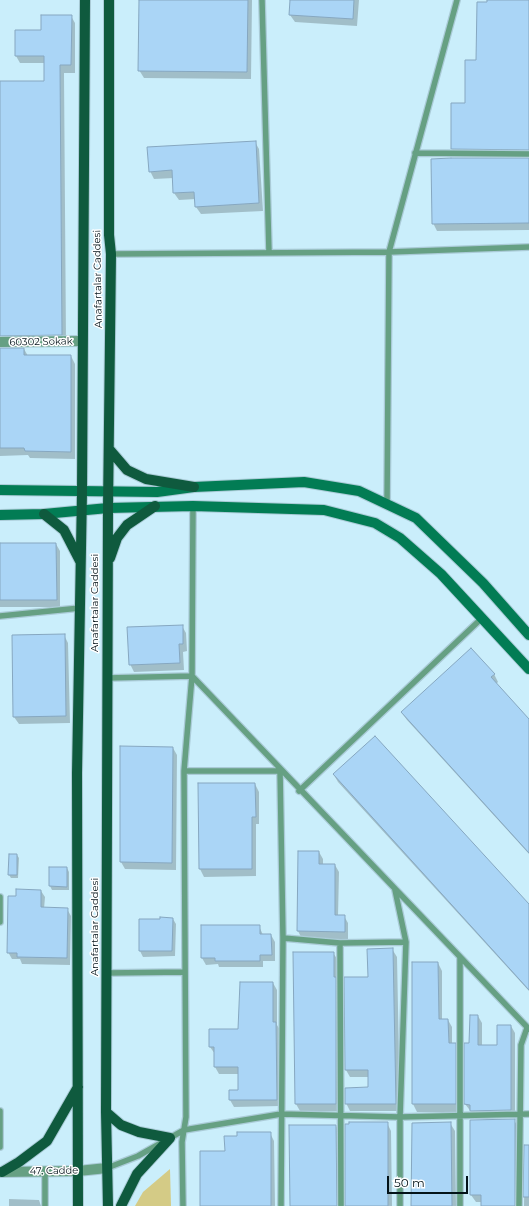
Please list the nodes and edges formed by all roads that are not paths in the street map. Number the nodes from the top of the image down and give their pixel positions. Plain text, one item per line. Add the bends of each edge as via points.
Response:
1 (85, 0) edge
2 (109, 0) edge
3 (262, 0) edge
4 (457, 0) edge
5 (415, 153) junction
6 (529, 154) edge
7 (529, 247) edge
8 (269, 252) junction
9 (388, 252) junction
10 (111, 254) junction
11 (82, 341) junction
12 (0, 342) edge
13 (109, 449) junction
14 (194, 488) junction
15 (0, 490) edge
16 (82, 492) junction
17 (109, 493) junction
18 (387, 504) junction
19 (156, 506) junction
20 (193, 506) junction
21 (108, 508) junction
22 (81, 511) junction
23 (44, 514) junction
24 (0, 515) edge
25 (81, 562) junction
26 (107, 567) junction
27 (80, 608) junction
28 (0, 616) edge
29 (482, 618) junction
30 (529, 635) edge
31 (529, 669) edge
32 (192, 676) junction
33 (107, 678) junction
34 (184, 771) junction
35 (280, 771) junction
36 (299, 791) junction
37 (395, 890) junction
38 (0, 897) edge
39 (0, 922) edge
40 (283, 938) junction
41 (406, 942) junction
42 (340, 943) junction
43 (460, 958) junction
44 (185, 972) junction
45 (107, 973) junction
46 (528, 1028) edge
47 (78, 1087) junction
48 (0, 1111) edge
49 (106, 1112) junction
50 (281, 1114) junction
51 (520, 1114) junction
52 (529, 1114) edge
53 (340, 1116) junction
54 (459, 1116) junction
55 (400, 1117) junction
56 (184, 1130) junction
57 (170, 1138) junction
58 (0, 1147) edge
59 (107, 1168) junction
60 (78, 1171) junction
61 (1, 1172) edge
62 (45, 1172) junction
63 (45, 1206) edge
64 (78, 1206) edge
65 (108, 1206) edge
66 (121, 1206) edge
67 (183, 1206) edge
68 (281, 1206) edge
69 (342, 1206) edge
70 (400, 1206) edge
71 (460, 1206) edge
72 (519, 1206) edge

1 - 11 main road, Anafartalar Caddesi
2 - 10 main road, Anafartalar Caddesi
3 - 8 lane
4 - 5 lane
5 - 6 lane
5 - 9 lane
7 - 9 lane
8 - 9 lane
8 - 10 lane
9 - 18 lane
10 - 13 main road, Anafartalar Caddesi
11 - 12 street, 60302 Sokak
11 - 16 main road, Anafartalar Caddesi
13 - 14 main road via 127,470 146,479
13 - 17 main road, Anafartalar Caddesi
14 - 17 main road
14 - 18 main road via 304,482 359,491
15 - 16 main road
16 - 17 main road
16 - 22 main road, Anafartalar Caddesi
17 - 21 main road, Anafartalar Caddesi
18 - 30 main road via 416,518 483,583
19 - 20 main road
19 - 21 main road
19 - 26 main road via 127,525 117,538
20 - 29 main road via 324,510 375,523 400,538 441,574
20 - 32 lane
21 - 22 main road
21 - 26 main road, Anafartalar Caddesi
22 - 23 main road
22 - 25 main road, Anafartalar Caddesi
23 - 24 main road
23 - 25 main road via 64,530
25 - 27 main road, Anafartalar Caddesi
26 - 33 main road, Anafartalar Caddesi
27 - 28 lane
27 - 47 main road, Anafartalar Caddesi via 77,773
29 - 31 main road
29 - 36 lane
32 - 33 lane
32 - 34 lane
32 - 35 lane
33 - 45 main road, Anafartalar Caddesi
34 - 35 lane
34 - 44 lane
35 - 36 lane
35 - 40 lane
36 - 37 lane
37 - 41 lane
37 - 43 lane
38 - 39 lane
40 - 42 lane
40 - 50 lane
41 - 42 lane
41 - 55 lane
42 - 53 lane
43 - 46 lane
43 - 54 lane
44 - 45 lane
44 - 56 lane
45 - 49 main road, Anafartalar Caddesi
46 - 51 lane via 521,1045
47 - 60 main road, Anafartalar Caddesi
47 - 61 main road via 47,1141
48 - 58 lane
49 - 57 main road via 122,1125 139,1132
49 - 59 main road, Anafartalar Caddesi
50 - 53 lane
50 - 56 lane
50 - 68 lane
51 - 52 lane
51 - 54 lane
51 - 72 lane
53 - 55 lane
53 - 69 lane
54 - 55 lane
54 - 71 lane
55 - 70 lane
56 - 57 lane
56 - 67 lane
57 - 59 lane via 138,1156
57 - 66 main road via 137,1174
59 - 60 street, 47. Cadde
59 - 65 main road, Anafartalar Caddesi
60 - 62 street, 47. Cadde
60 - 64 main road, Anafartalar Caddesi
61 - 62 street, 47. Cadde
62 - 63 lane

